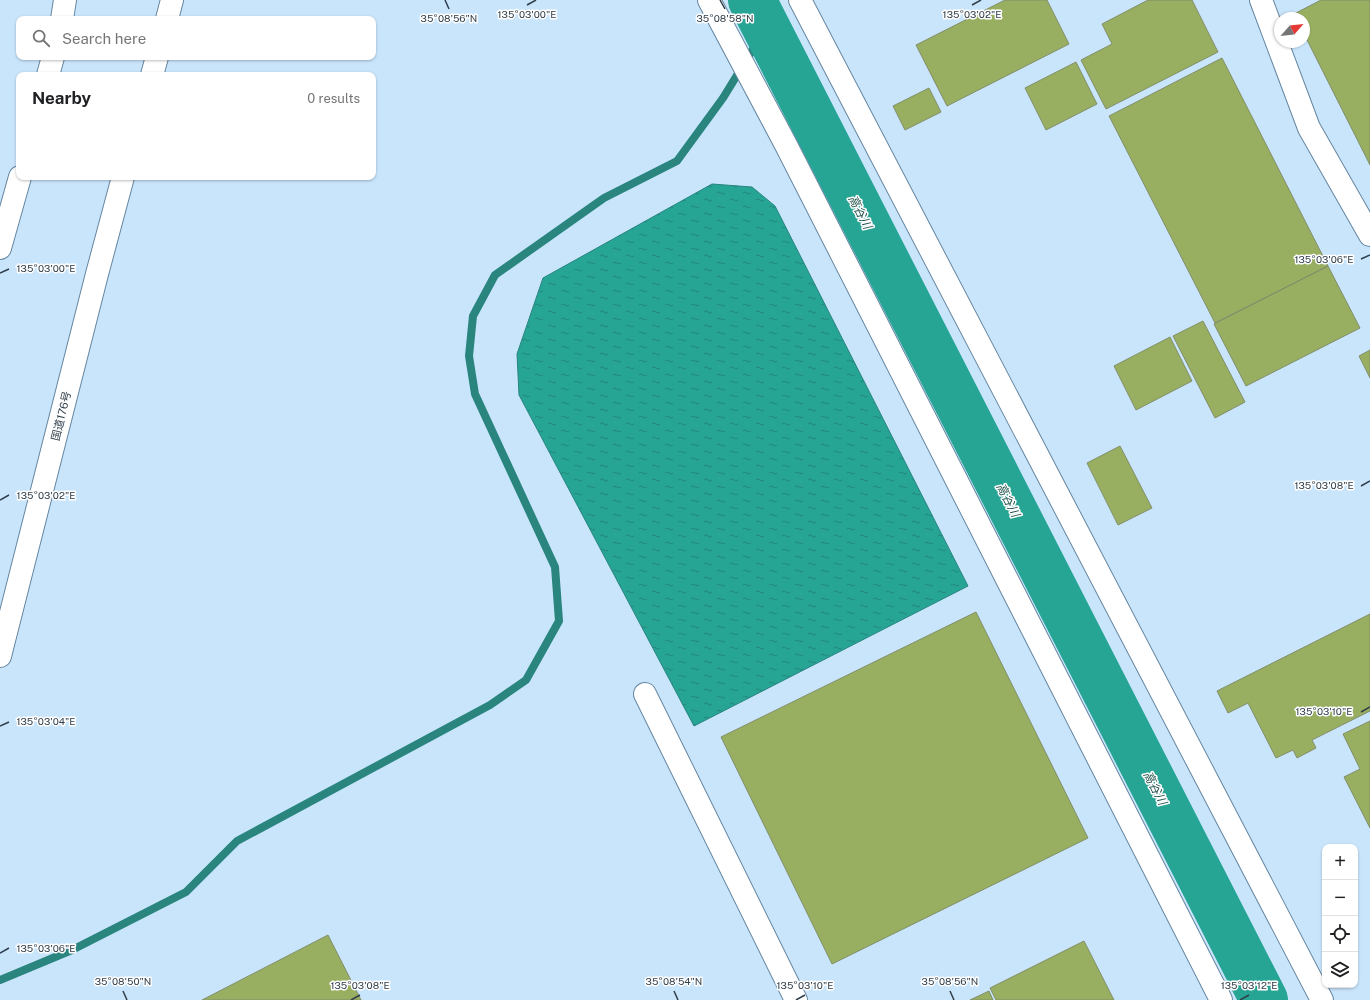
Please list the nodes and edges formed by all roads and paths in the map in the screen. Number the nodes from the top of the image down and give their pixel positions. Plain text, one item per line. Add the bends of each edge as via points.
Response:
1 (65, 0) edge
2 (172, 0) edge
3 (709, 0) edge
4 (800, 0) edge
5 (1261, 0) edge
6 (62, 16) edge
7 (168, 16) edge
8 (52, 60) edge
9 (155, 60) edge
10 (49, 72) edge
11 (153, 72) edge
12 (19, 180) edge
13 (123, 180) edge
14 (1370, 235) edge
15 (0, 248) edge
16 (0, 656) edge
17 (645, 694) dead end
18 (796, 1000) edge
19 (1221, 1000) edge
20 (1322, 1000) edge

1 - 6 main road
2 - 7 main road
3 - 19 main road via 786,145
4 - 20 main road
5 - 14 main road via 1310,128
8 - 10 main road
9 - 11 main road
12 - 15 main road
13 - 16 main road, 国道176号
17 - 18 main road

